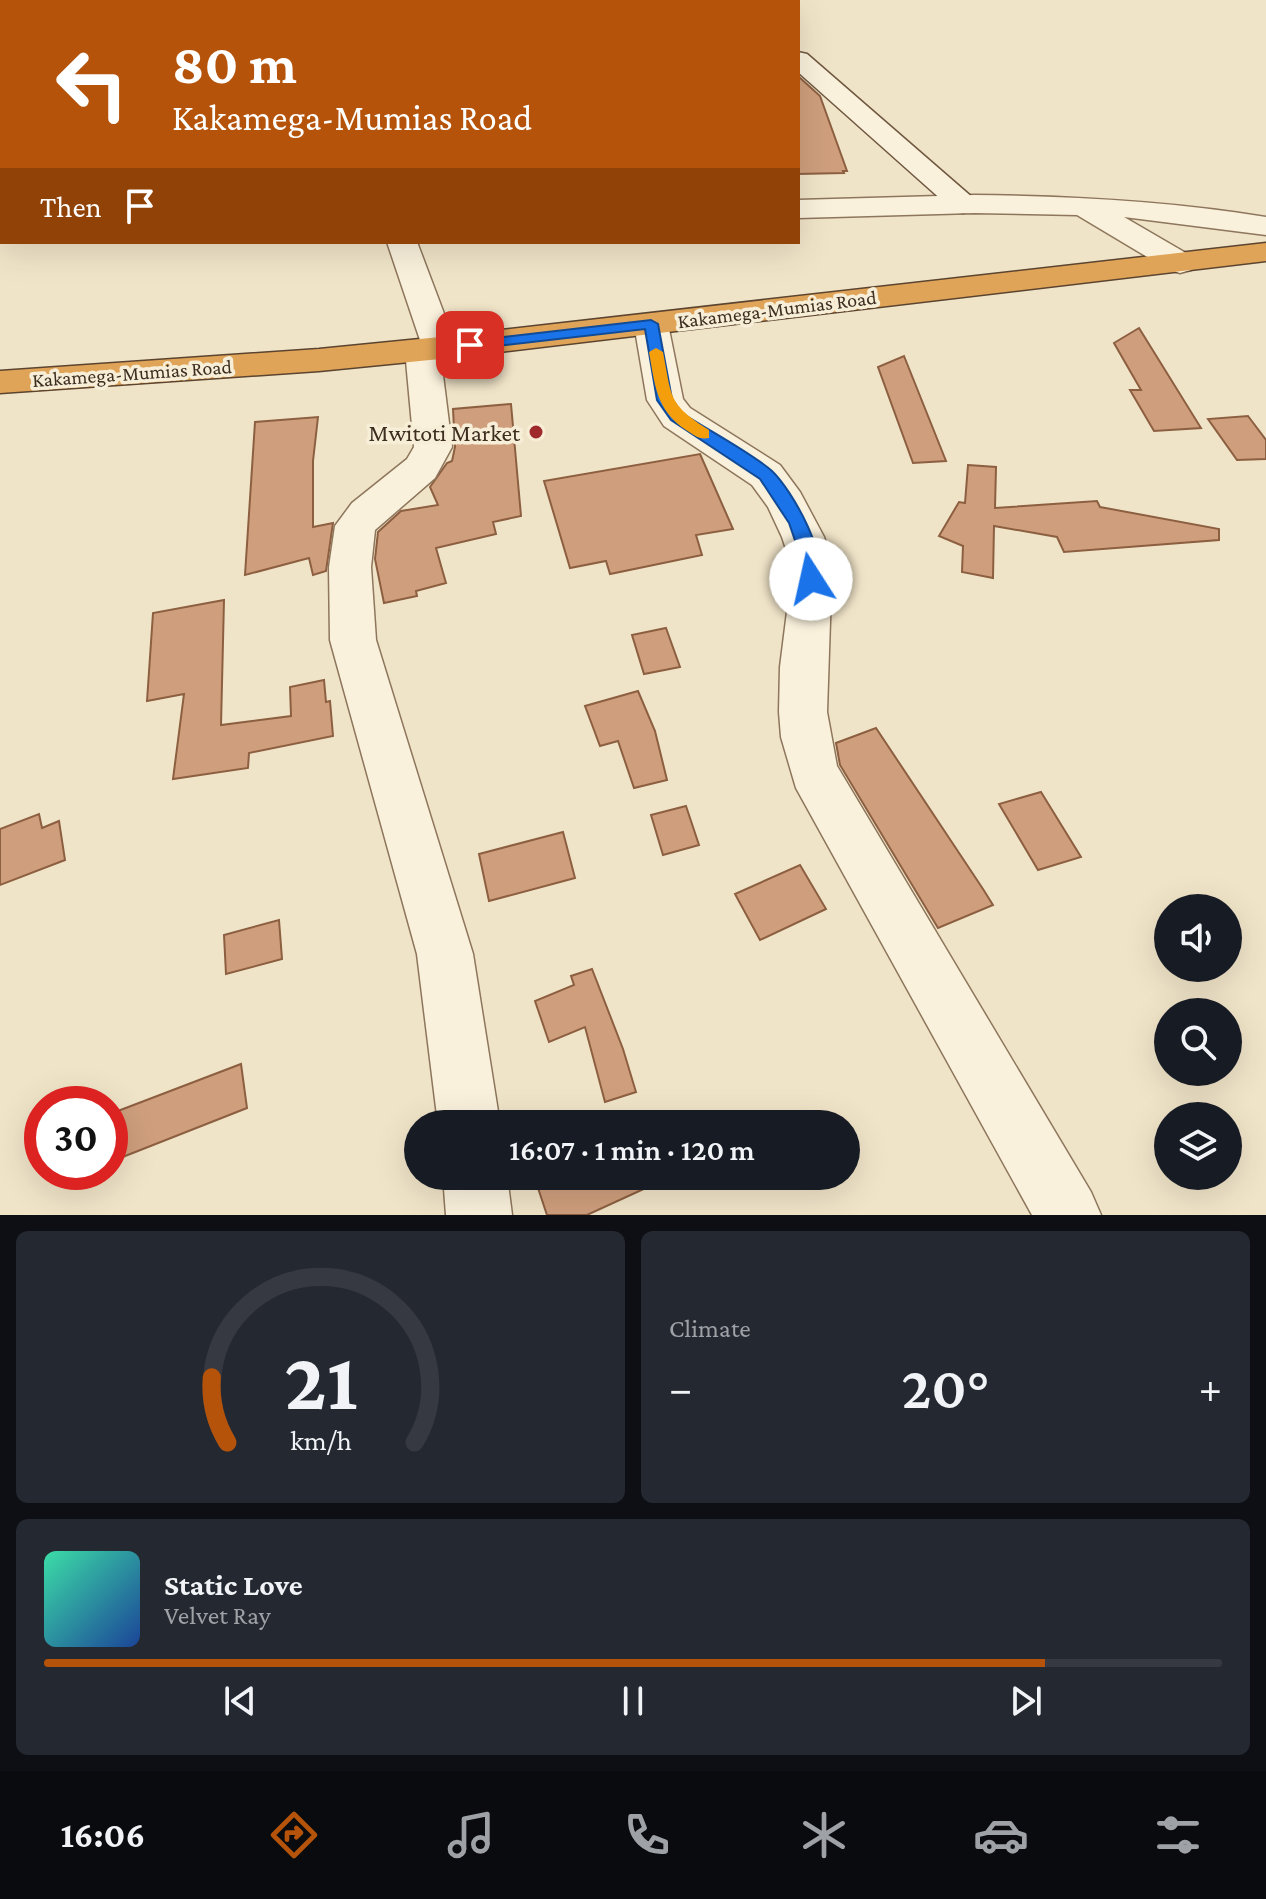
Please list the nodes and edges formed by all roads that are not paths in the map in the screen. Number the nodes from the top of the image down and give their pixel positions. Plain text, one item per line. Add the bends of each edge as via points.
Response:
1 (800, 61) edge
2 (963, 204) junction
3 (1080, 205) junction
4 (800, 209) edge
5 (1266, 226) edge
6 (403, 244) edge
7 (1266, 252) edge
8 (1180, 263) junction
9 (651, 324) junction
10 (431, 349) junction
11 (0, 382) edge
12 (467, 1110) edge
13 (476, 1190) edge
14 (479, 1215) edge
15 (1068, 1215) edge

1 - 2 street
2 - 3 street
2 - 4 street
3 - 5 street via 1165,209
3 - 8 street
6 - 10 street
7 - 8 highway, Kakamega-Mumias Road
8 - 9 highway, Kakamega-Mumias Road
9 - 10 highway, Kakamega-Mumias Road
9 - 15 street via 665,400 677,417 766,475 797,522 811,561 803,700 814,772
10 - 11 highway, Kakamega-Mumias Road
10 - 12 street via 433,447 421,468 356,526 350,567 353,640 445,954
13 - 14 street

